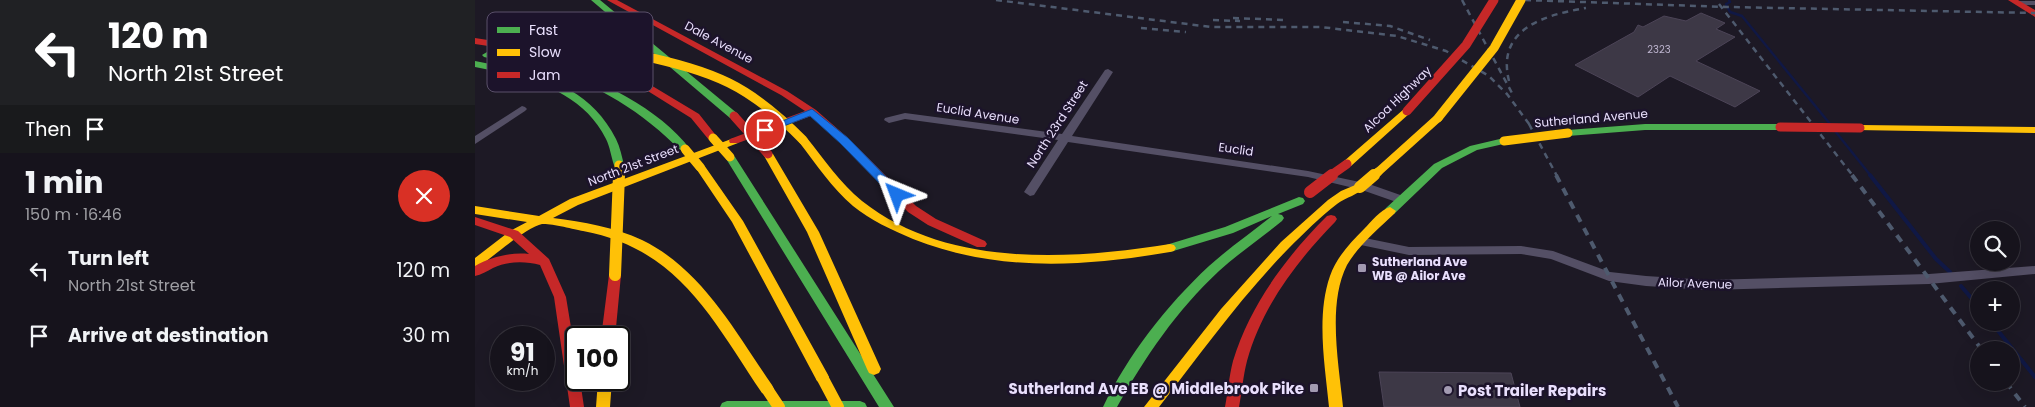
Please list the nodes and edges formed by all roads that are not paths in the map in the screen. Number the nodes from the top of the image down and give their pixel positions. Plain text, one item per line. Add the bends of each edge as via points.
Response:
1 (595, 0) edge
2 (611, 0) edge
3 (1494, 0) edge
4 (1521, 0) edge
5 (2016, 1) edge
6 (2033, 9) edge
7 (609, 12) edge
8 (633, 12) edge
9 (653, 23) edge
10 (653, 48) edge
11 (653, 58) edge
12 (1108, 72) dead end
13 (653, 90) edge
14 (569, 92) edge
15 (610, 92) edge
16 (522, 109) dead end
17 (812, 112) junction
18 (889, 120) dead end
19 (2035, 130) edge
20 (1063, 139) junction
21 (475, 141) edge
22 (1360, 187) junction
23 (1030, 192) dead end
24 (1402, 200) junction
25 (1299, 201) junction
26 (475, 210) edge
27 (540, 220) junction
28 (475, 221) edge
29 (514, 234) junction
30 (1361, 241) junction
31 (1059, 260) junction
32 (545, 262) junction
33 (475, 264) edge
34 (2035, 270) edge
35 (475, 272) edge
36 (609, 326) edge
37 (876, 382) junction
38 (604, 391) edge
39 (577, 407) edge
40 (603, 407) edge
41 (727, 407) edge
42 (779, 407) edge
43 (838, 407) edge
44 (860, 407) edge
45 (887, 407) edge
46 (891, 407) edge
47 (1110, 407) edge
48 (1151, 407) edge
49 (1232, 407) edge
50 (1336, 407) edge

1 - 7 main road, bridge
2 - 8 main road, Dale Avenue
3 - 25 main road, Alcoa Highway, bridge via 1469,42 1447,70 1407,111
4 - 22 main road, bridge via 1496,46 1462,91 1438,118
5 - 6 main road
9 - 17 main road, Dale Avenue
10 - 37 main road, bridge via 734,116 768,154 824,255
11 - 31 main road, bridge via 699,68 742,86 781,114 849,195 889,224 912,235 984,255
12 - 20 street, North 23rd Street
13 - 37 main road, bridge via 695,116 730,157
14 - 36 main road, bridge via 598,115 611,136 619,165 615,275
15 - 43 main road, bridge via 628,100 666,128 700,167 737,221
16 - 21 street
17 - 27 main road, North 21st Street via 604,190
17 - 31 main road, Dale Avenue via 902,199 932,222 983,244
18 - 20 street, Euclid Avenue via 905,116
19 - 24 main road, Sutherland Avenue, bridge via 1645,126 1568,133 1474,148 1447,160
20 - 23 street, North 23rd Street
20 - 24 street, Euclid via 1323,176
22 - 48 main road via 1347,190 1289,239 1249,283
22 - 49 main road via 1356,196 1316,232 1277,279 1258,315 1240,362
24 - 30 main road, Sutherland Avenue
25 - 31 main road via 1218,235 1175,246 1138,254
25 - 47 main road, Alcoa Highway via 1202,280 1175,308 1147,345
26 - 27 main road
27 - 29 main road, North 21st Street
27 - 42 main road, bridge via 588,227 639,244 672,264 706,303
28 - 29 main road
29 - 32 main road
29 - 33 main road, North 21st Street
30 - 34 street, Ailor Avenue via 1409,251 1521,250 1553,255 1609,276 1707,285 1929,279
30 - 50 main road, Sutherland Avenue via 1342,262 1333,290 1330,328
32 - 35 main road via 531,256 515,257 494,262
32 - 39 main road via 561,297
37 - 45 main road
37 - 46 main road
38 - 40 main road
41 - 44 main road

